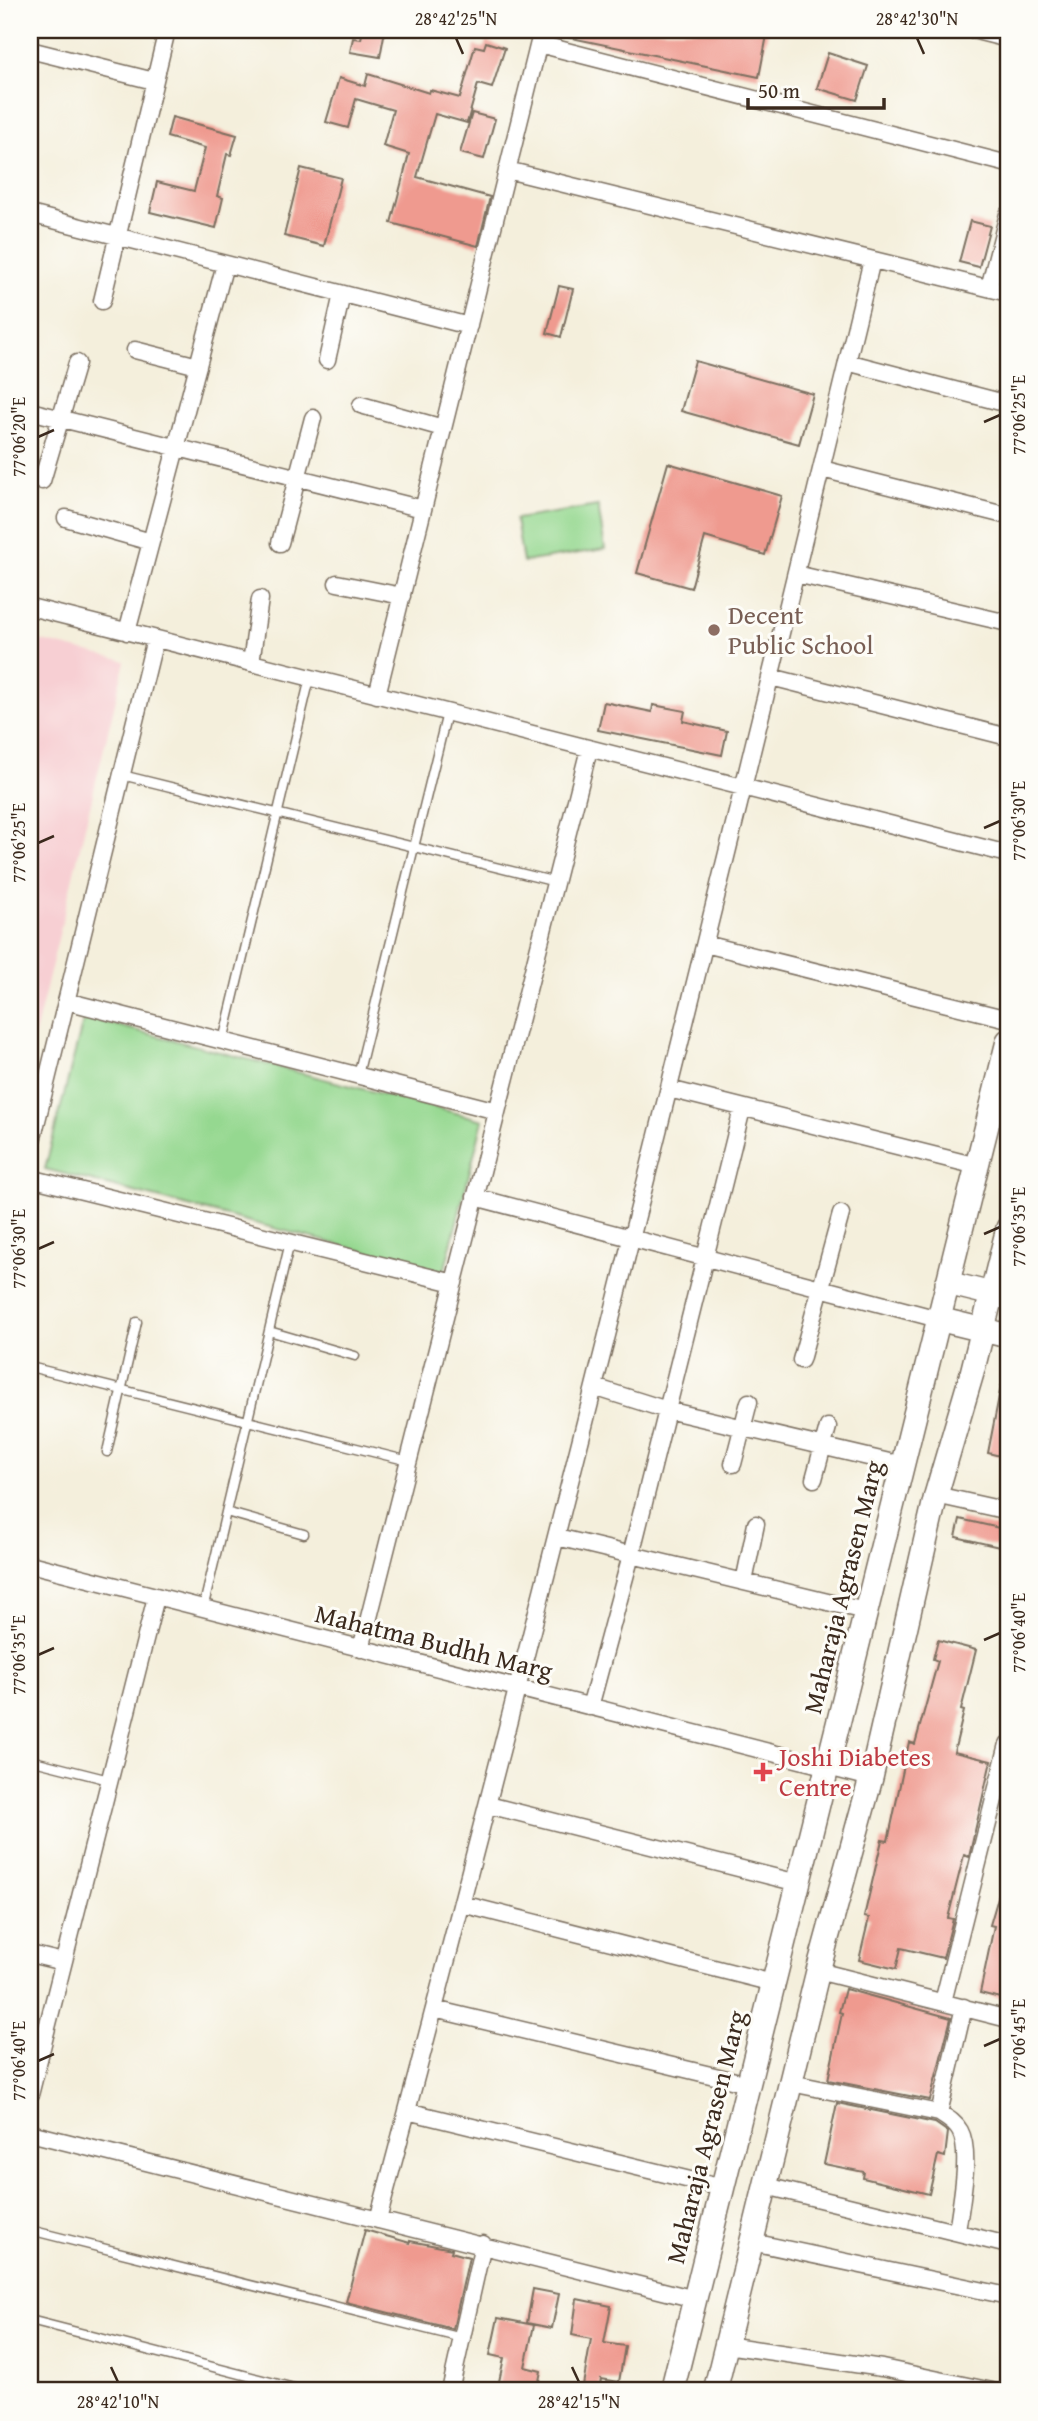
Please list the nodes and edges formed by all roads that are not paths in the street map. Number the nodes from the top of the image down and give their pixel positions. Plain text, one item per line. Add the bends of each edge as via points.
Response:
1 (167, 30) edge
2 (972, 30) edge
3 (540, 37) edge
4 (1008, 39) edge
5 (30, 50) edge
6 (154, 81) junction
7 (1008, 164) edge
8 (507, 170) junction
9 (1008, 214) edge
10 (30, 215) edge
11 (117, 237) junction
12 (872, 260) junction
13 (225, 264) junction
14 (991, 289) junction
15 (1008, 293) edge
16 (342, 294) junction
17 (102, 301) dead end
18 (469, 326) junction
19 (135, 350) dead end
20 (327, 360) dead end
21 (848, 362) junction
22 (77, 363) dead end
23 (198, 366) junction
24 (1008, 404) edge
25 (361, 405) dead end
26 (30, 411) edge
27 (313, 418) dead end
28 (60, 419) junction
29 (443, 428) junction
30 (177, 447) junction
31 (822, 469) junction
32 (297, 477) junction
33 (42, 481) dead end
34 (423, 509) junction
35 (1008, 516) edge
36 (66, 518) dead end
37 (151, 542) junction
38 (280, 544) dead end
39 (796, 574) junction
40 (337, 583) dead end
41 (402, 596) junction
42 (260, 599) dead end
43 (30, 607) edge
44 (1008, 623) edge
45 (127, 632) junction
46 (155, 639) junction
47 (251, 663) junction
48 (771, 677) junction
49 (310, 678) junction
50 (377, 695) junction
51 (447, 713) junction
52 (1008, 737) edge
53 (589, 749) junction
54 (122, 775) junction
55 (744, 788) junction
56 (278, 813) junction
57 (414, 847) junction
58 (1008, 854) edge
59 (556, 882) junction
60 (705, 944) junction
61 (66, 1001) junction
62 (1008, 1019) edge
63 (223, 1041) junction
64 (1008, 1041) edge
65 (358, 1076) junction
66 (669, 1089) junction
67 (35, 1105) edge
68 (743, 1109) junction
69 (497, 1111) junction
70 (30, 1149) edge
71 (977, 1166) junction
72 (30, 1178) edge
73 (475, 1197) junction
74 (841, 1214) dead end
75 (1008, 1228) edge
76 (631, 1238) junction
77 (290, 1242) junction
78 (705, 1258) junction
79 (454, 1283) junction
80 (947, 1283) junction
81 (821, 1288) junction
82 (1000, 1296) edge
83 (938, 1319) junction
84 (137, 1322) dead end
85 (981, 1330) junction
86 (269, 1331) junction
87 (1008, 1336) edge
88 (355, 1356) dead end
89 (801, 1360) dead end
90 (30, 1367) edge
91 (594, 1387) junction
92 (121, 1389) junction
93 (749, 1402) dead end
94 (667, 1410) junction
95 (247, 1421) junction
96 (743, 1427) junction
97 (828, 1427) dead end
98 (823, 1446) junction
99 (107, 1452) dead end
100 (409, 1461) junction
101 (733, 1464) dead end
102 (902, 1465) junction
103 (814, 1479) dead end
104 (936, 1495) junction
105 (1008, 1511) edge
106 (226, 1512) junction
107 (756, 1524) dead end
108 (304, 1534) dead end
109 (557, 1537) junction
110 (631, 1555) junction
111 (30, 1564) edge
112 (744, 1582) junction
113 (156, 1597) junction
114 (203, 1609) junction
115 (865, 1611) junction
116 (361, 1649) junction
117 (519, 1689) junction
118 (590, 1707) junction
119 (1008, 1744) edge
120 (30, 1760) edge
121 (827, 1767) junction
122 (871, 1777) junction
123 (109, 1780) junction
124 (488, 1805) junction
125 (798, 1883) junction
126 (462, 1904) junction
127 (30, 1954) edge
128 (63, 1962) junction
129 (818, 1971) junction
130 (773, 1983) junction
131 (943, 2002) junction
132 (964, 2007) junction
133 (434, 2009) junction
134 (1008, 2019) edge
135 (791, 2083) junction
136 (748, 2084) junction
137 (30, 2095) edge
138 (407, 2111) junction
139 (939, 2113) junction
140 (30, 2133) edge
141 (765, 2186) junction
142 (723, 2188) junction
143 (378, 2220) junction
144 (30, 2230) edge
145 (957, 2232) junction
146 (752, 2242) junction
147 (484, 2244) junction
148 (1008, 2245) edge
149 (1008, 2296) edge
150 (695, 2299) junction
151 (30, 2320) edge
152 (462, 2338) junction
153 (726, 2345) junction
154 (912, 2374) junction
155 (306, 2391) edge
156 (450, 2391) edge
157 (672, 2391) edge
158 (715, 2391) edge
159 (909, 2391) edge
160 (992, 2391) edge

1 - 6 street
2 - 4 street
3 - 7 street
3 - 8 street
5 - 6 street
6 - 11 street
8 - 12 street
8 - 18 street
9 - 14 street
10 - 11 street
11 - 13 street
11 - 17 street
12 - 14 street
12 - 21 street
13 - 16 street
13 - 23 street
14 - 15 street
16 - 18 street
16 - 20 street
18 - 29 street
19 - 23 street
21 - 24 street
21 - 31 street
22 - 28 street
23 - 30 street
25 - 29 street
26 - 28 street
27 - 32 street
28 - 30 street
28 - 33 street
29 - 34 street
30 - 32 street
30 - 37 street
31 - 35 street
31 - 39 street
32 - 34 street
32 - 38 street
34 - 41 street
36 - 37 street
37 - 45 street
39 - 44 street
39 - 48 street
40 - 41 street
41 - 50 street
42 - 47 street
43 - 45 street
45 - 46 street
46 - 47 street
46 - 54 street
47 - 49 street
48 - 52 street
48 - 55 street
49 - 50 street
49 - 56 lane
50 - 51 street
51 - 53 street
51 - 57 lane
53 - 55 street
53 - 59 street
54 - 56 lane
54 - 61 street
55 - 58 street
55 - 60 street
56 - 57 lane
56 - 63 lane
57 - 59 lane
57 - 65 lane
59 - 69 street
60 - 62 street
60 - 66 street
61 - 63 street
61 - 67 street
63 - 65 street
64 - 71 street, Maharaja Agrasen Marg
65 - 69 street
66 - 68 street
66 - 76 street
67 - 70 street
68 - 71 street
68 - 78 street
69 - 73 street
71 - 80 street, Maharaja Agrasen Marg
72 - 77 street
73 - 76 street
73 - 79 street
74 - 81 street
75 - 82 street
76 - 78 street
76 - 91 street
77 - 79 street
77 - 86 lane
78 - 81 street
78 - 94 street
79 - 100 street
80 - 82 street
80 - 83 street, Maharaja Agrasen Marg
81 - 83 street
81 - 89 street
82 - 85 street
83 - 85 street
83 - 102 street, Maharaja Agrasen Marg
84 - 92 lane
85 - 87 street
85 - 104 street
86 - 88 lane
86 - 95 lane
90 - 92 lane
91 - 94 street
91 - 109 street
92 - 95 lane
92 - 99 lane
93 - 96 street
94 - 96 street
94 - 110 street
95 - 100 lane
95 - 106 lane
96 - 98 street
96 - 101 street
97 - 98 street
98 - 102 street
98 - 103 street
100 - 116 street
102 - 115 street, Maharaja Agrasen Marg
104 - 105 street
104 - 122 street
106 - 108 lane
106 - 114 lane
107 - 112 street
109 - 110 street
109 - 117 street
110 - 112 street
110 - 118 street
111 - 113 street, Mahatma Budhh Marg
112 - 115 street
113 - 114 street, Mahatma Budhh Marg
113 - 123 street
114 - 116 street, Mahatma Budhh Marg
115 - 121 street, Maharaja Agrasen Marg
116 - 117 street, Mahatma Budhh Marg
117 - 118 street, Mahatma Budhh Marg
117 - 124 street
118 - 121 street, Mahatma Budhh Marg
119 - 131 street
120 - 123 lane
121 - 122 street, Mahatma Budhh Marg
121 - 125 street, Maharaja Agrasen Marg
122 - 129 street
123 - 128 street
124 - 125 street
124 - 126 street
125 - 130 street, Maharaja Agrasen Marg
126 - 130 street
126 - 133 street
127 - 128 street
128 - 137 street
129 - 131 street
129 - 135 street
130 - 136 street, Maharaja Agrasen Marg
131 - 132 street
132 - 134 street
132 - 139 street
133 - 136 street
133 - 138 street
135 - 139 street
135 - 141 street
136 - 142 street, Maharaja Agrasen Marg
138 - 142 street
138 - 143 street
139 - 145 street via 962,2134 965,2157
140 - 143 street
141 - 145 street
141 - 146 street
142 - 150 street, Maharaja Agrasen Marg
143 - 147 street
144 - 152 lane
145 - 148 street
146 - 149 street
146 - 153 street
147 - 150 street
147 - 152 street
150 - 157 street, Maharaja Agrasen Marg
151 - 155 lane
152 - 156 street
153 - 154 street
153 - 158 street
154 - 159 street
154 - 160 street

